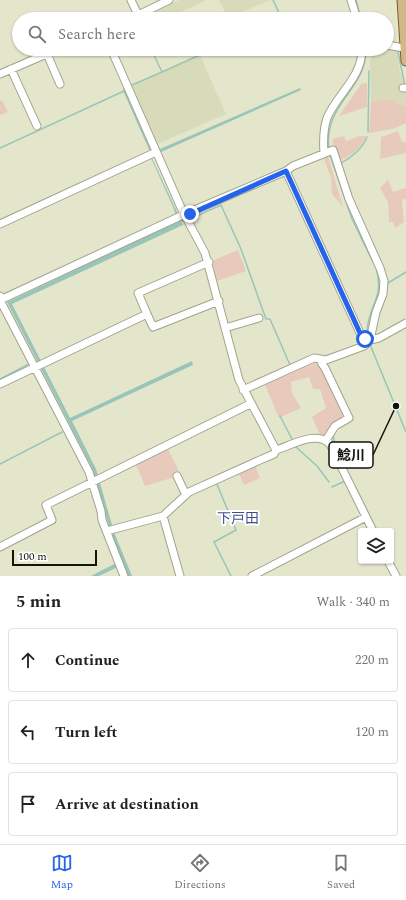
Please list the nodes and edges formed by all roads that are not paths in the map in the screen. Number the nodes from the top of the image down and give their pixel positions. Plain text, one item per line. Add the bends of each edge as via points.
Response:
1 (130, 0) edge
2 (169, 0) edge
3 (351, 0) edge
4 (402, 0) edge
5 (136, 12) edge
6 (144, 12) edge
7 (355, 12) edge
8 (394, 46) edge
9 (404, 48) junction
10 (42, 56) edge
11 (48, 56) edge
12 (114, 56) edge
13 (361, 56) edge
14 (406, 61) edge
15 (11, 69) junction
16 (0, 74) edge
17 (60, 84) dead end
18 (37, 126) dead end
19 (156, 152) junction
20 (324, 153) junction
21 (286, 171) junction
22 (180, 216) junction
23 (0, 224) edge
24 (209, 262) junction
25 (0, 295) edge
26 (0, 300) edge
27 (219, 301) junction
28 (147, 314) junction
29 (259, 318) dead end
30 (406, 323) edge
31 (224, 328) junction
32 (370, 340) junction
33 (321, 359) junction
34 (38, 364) junction
35 (0, 384) edge
36 (243, 390) junction
37 (250, 404) junction
38 (326, 440) junction
39 (276, 450) junction
40 (177, 476) dead end
41 (92, 482) junction
42 (186, 495) junction
43 (163, 516) junction
44 (366, 517) junction
45 (372, 528) edge
46 (107, 531) junction
47 (0, 547) edge
48 (390, 564) edge
49 (124, 576) edge
50 (180, 576) edge
51 (252, 576) edge
52 (396, 576) edge

1 - 5 street
2 - 6 street
3 - 7 street
4 - 9 main road
8 - 9 street
9 - 14 main road
10 - 15 street
11 - 17 street
12 - 19 street
13 - 20 street via 354,78 328,117 323,137
15 - 16 street
15 - 18 street
19 - 22 street
19 - 23 street
20 - 21 street
20 - 32 street via 333,150 349,199 384,281 383,294
21 - 22 street
21 - 32 street via 360,333 365,339
22 - 24 street
22 - 26 street
24 - 27 street
24 - 28 street via 138,293
25 - 26 street
26 - 34 street
27 - 28 street via 153,327
27 - 31 street
28 - 34 street
29 - 31 street
30 - 32 street via 379,338
31 - 36 street
32 - 33 street via 364,346 326,360
33 - 36 street via 314,358
33 - 38 street via 349,418 335,426
34 - 35 street
34 - 41 street
36 - 37 street
37 - 39 street
37 - 41 street
38 - 39 street via 316,437
38 - 44 street
39 - 42 street via 274,454
40 - 42 street
41 - 46 street
41 - 47 street via 46,505 52,520
42 - 43 street
43 - 46 street
43 - 50 street
44 - 45 street
44 - 51 street
46 - 49 street
48 - 52 street

